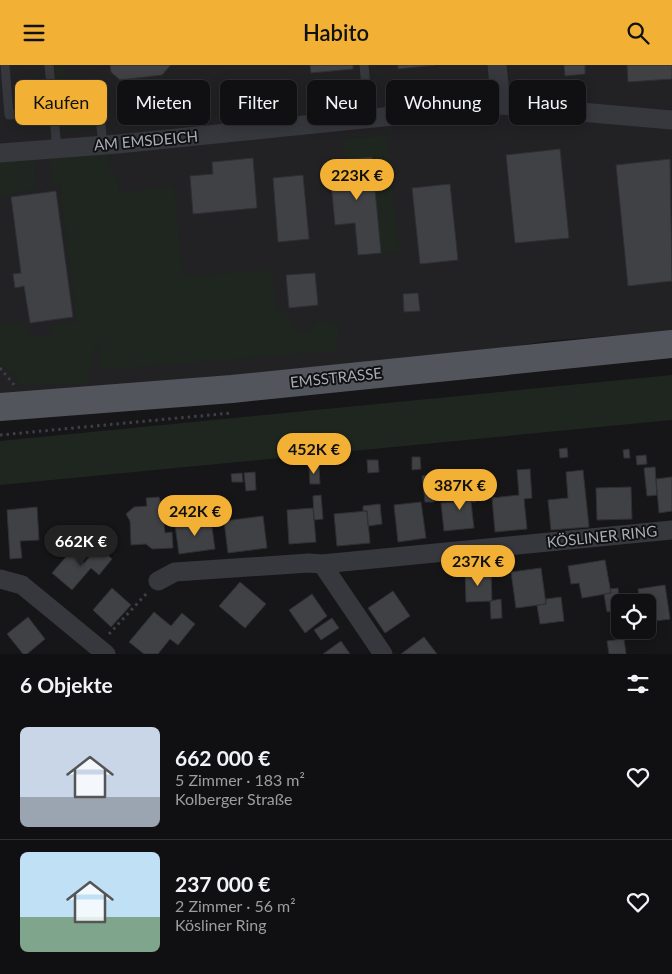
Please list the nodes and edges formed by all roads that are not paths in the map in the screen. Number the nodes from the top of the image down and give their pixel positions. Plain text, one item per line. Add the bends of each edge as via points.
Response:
1 (5, 65) edge
2 (49, 65) edge
3 (364, 65) edge
4 (497, 65) edge
5 (50, 80) edge
6 (365, 80) edge
7 (501, 105) junction
8 (15, 114) edge
9 (376, 118) edge
10 (672, 120) edge
11 (55, 125) edge
12 (101, 125) edge
13 (307, 125) edge
14 (103, 145) junction
15 (57, 149) junction
16 (0, 153) edge
17 (672, 344) edge
18 (0, 407) edge
19 (672, 530) edge
20 (322, 565) junction
21 (0, 579) edge
22 (158, 581) road end
23 (102, 651) edge
24 (383, 654) edge

1 - 8 lane via 9,115
2 - 5 lane
3 - 6 lane
4 - 7 street
7 - 9 street, AM EMSDEICH
7 - 10 street, AM EMSDEICH
11 - 15 lane
12 - 14 lane
13 - 14 street, AM EMSDEICH
14 - 15 street, AM EMSDEICH
15 - 16 street, AM EMSDEICH
17 - 18 main road, EMSSTRASSE via 232,389
19 - 20 street, KÖSLINER RING
20 - 22 street, KÖSLINER RING via 309,563 174,572
20 - 24 street
21 - 23 street via 22,585

